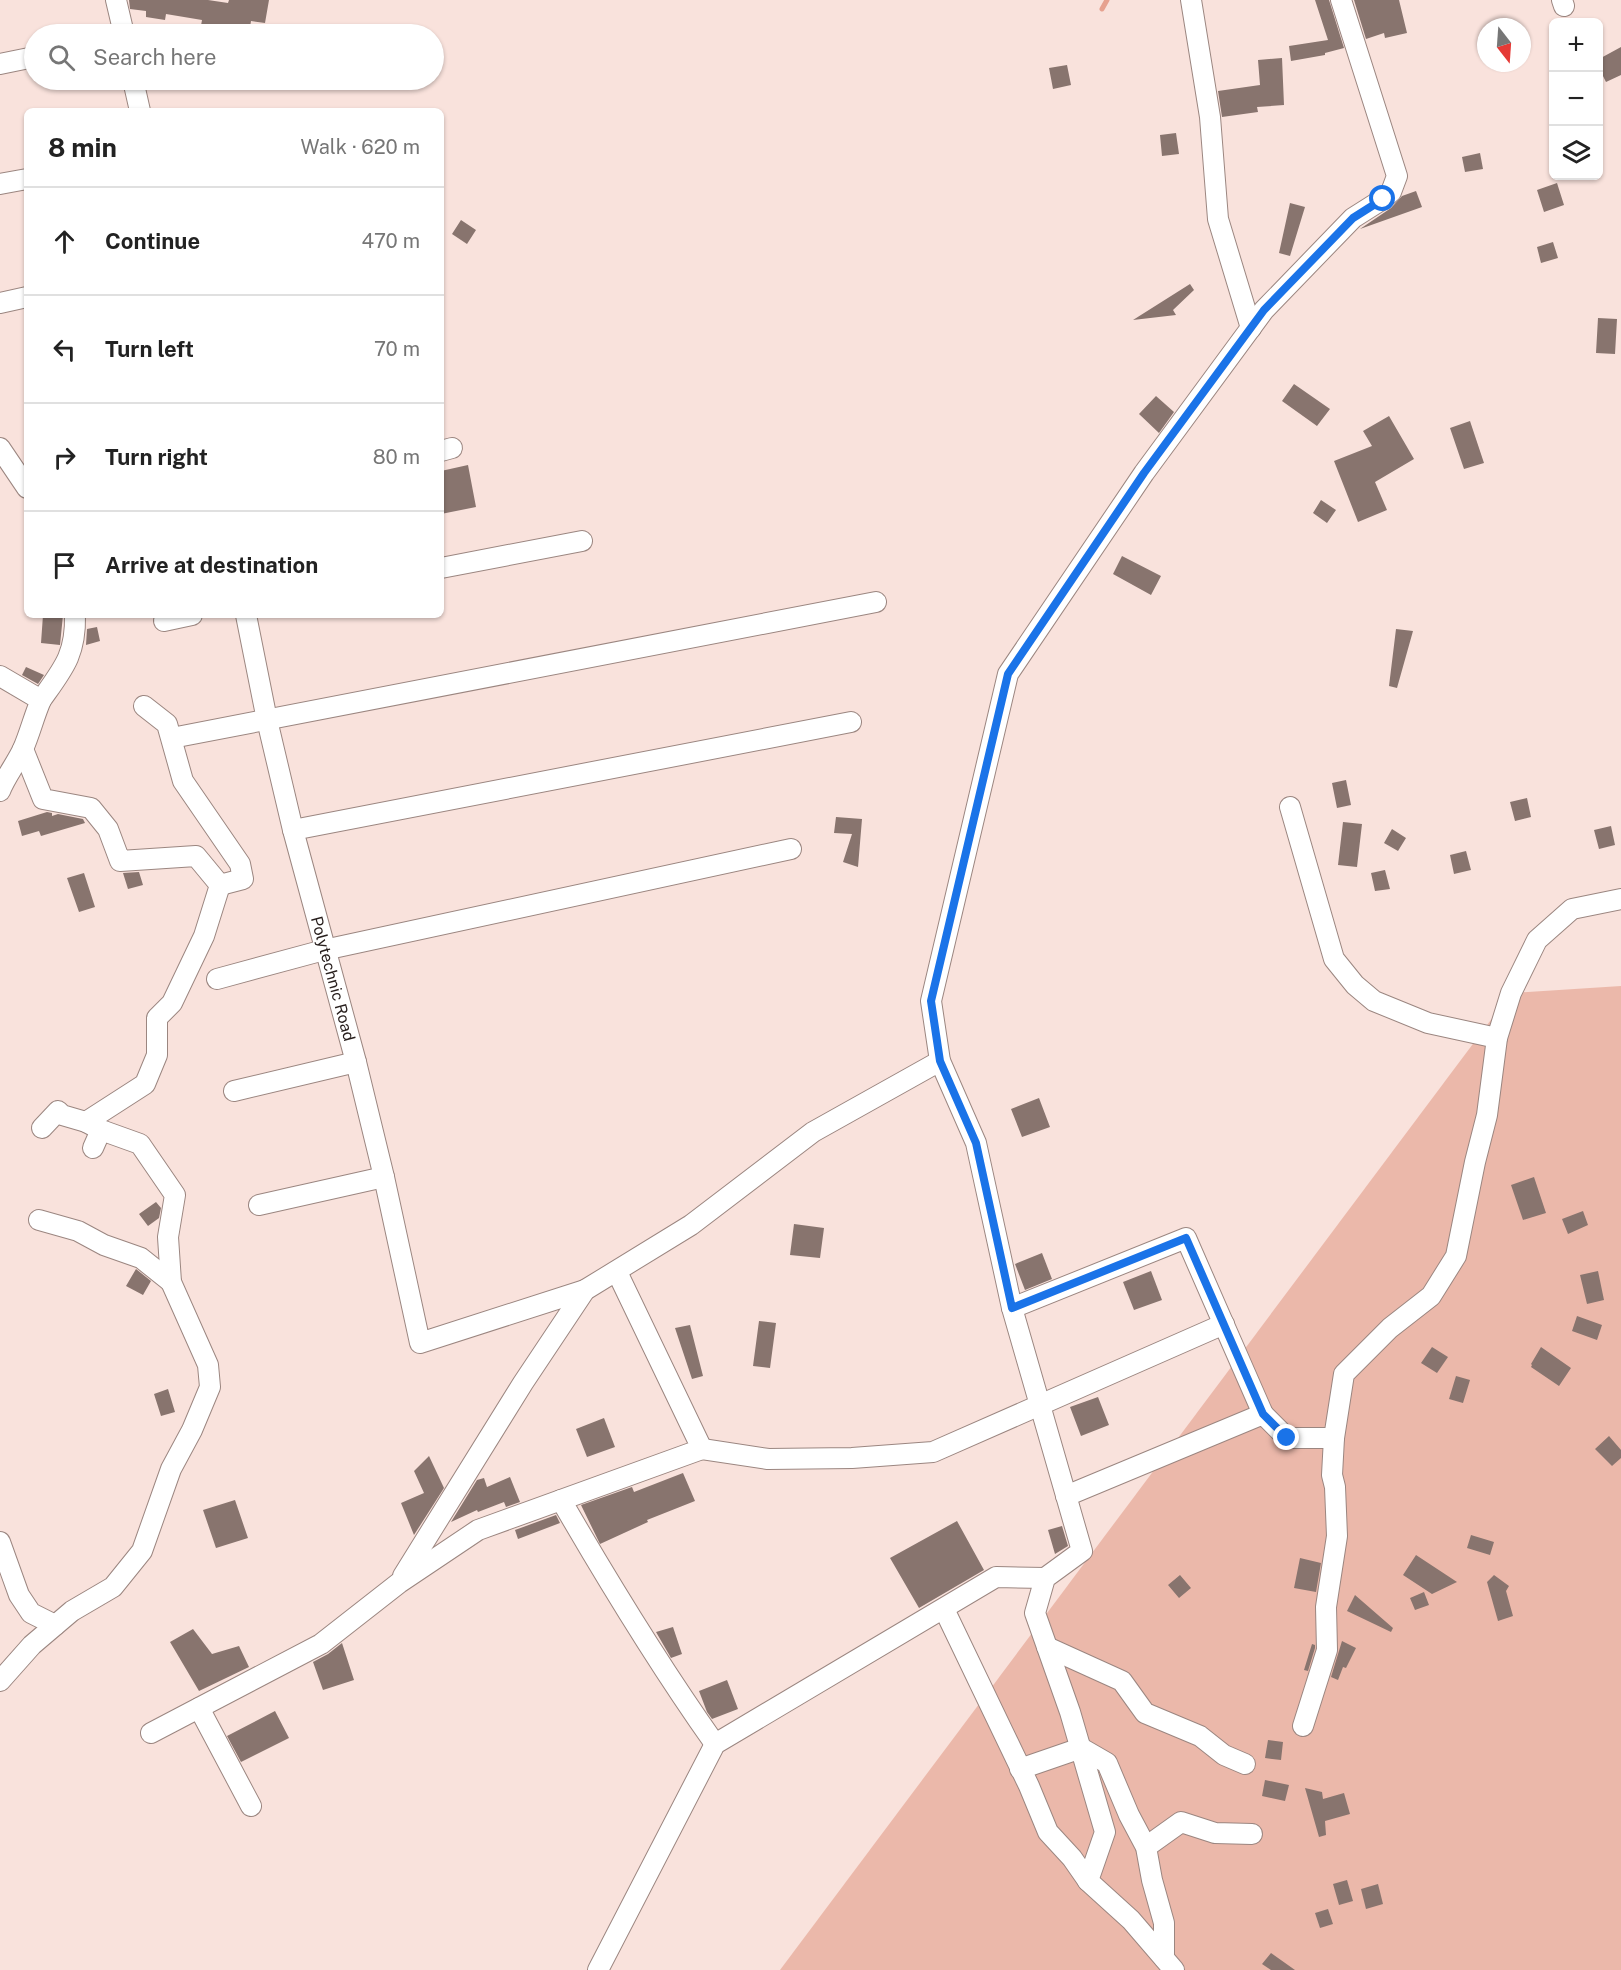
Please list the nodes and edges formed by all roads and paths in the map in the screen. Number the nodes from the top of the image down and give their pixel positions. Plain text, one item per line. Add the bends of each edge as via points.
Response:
1 (116, 0) edge
2 (1191, 0) edge
3 (1341, 0) edge
4 (122, 24) edge
5 (24, 59) edge
6 (0, 64) edge
7 (136, 90) edge
8 (139, 108) edge
9 (24, 180) edge
10 (0, 184) edge
11 (24, 298) edge
12 (0, 303) edge
13 (1251, 328) junction
14 (3, 456) edge
15 (24, 484) edge
16 (582, 541) dead end
17 (444, 567) edge
18 (876, 602) dead end
19 (75, 618) edge
20 (178, 618) edge
21 (247, 618) edge
22 (164, 621) dead end
23 (0, 676) edge
24 (41, 700) junction
25 (144, 706) dead end
26 (267, 720) junction
27 (851, 722) dead end
28 (177, 738) dead end
29 (23, 748) junction
30 (0, 791) edge
31 (1290, 807) dead end
32 (293, 830) junction
33 (791, 849) dead end
34 (220, 885) junction
35 (1621, 899) edge
36 (324, 950) junction
37 (217, 979) dead end
38 (1497, 1038) junction
39 (940, 1061) junction
40 (356, 1062) junction
41 (234, 1091) dead end
42 (42, 1128) dead end
43 (94, 1134) junction
44 (384, 1177) junction
45 (259, 1205) dead end
46 (39, 1220) dead end
47 (616, 1272) junction
48 (171, 1282) junction
49 (585, 1290) junction
50 (1012, 1308) junction
51 (1224, 1324) junction
52 (1038, 1405) junction
53 (1263, 1414) junction
54 (1334, 1438) junction
55 (702, 1449) junction
56 (1066, 1496) junction
57 (561, 1500) junction
58 (0, 1542) edge
59 (1045, 1578) junction
60 (399, 1583) junction
61 (944, 1609) junction
62 (55, 1625) junction
63 (1047, 1647) junction
64 (0, 1681) edge
65 (199, 1708) junction
66 (1303, 1726) dead end
67 (151, 1733) dead end
68 (715, 1744) junction
69 (1081, 1748) junction
70 (1245, 1764) dead end
71 (1020, 1769) junction
72 (251, 1806) dead end
73 (1252, 1834) dead end
74 (1146, 1847) junction
75 (1088, 1881) junction
76 (1169, 1964) edge
77 (598, 1970) edge

1 - 4 street
2 - 13 street via 1210,117 1218,219
3 - 13 street via 1397,176 1391,192 1353,218
5 - 6 street
7 - 8 street
9 - 10 street
11 - 12 street
13 - 39 street via 1144,473 1008,674 931,1001
14 - 15 street
16 - 17 street
18 - 26 street
19 - 24 street via 76,634 67,663
20 - 22 street
21 - 26 street, Polytechnic Road
23 - 24 street
24 - 29 street
25 - 34 street via 167,724 183,781 240,864 243,879
26 - 28 street
26 - 32 street, Polytechnic Road
27 - 32 street
29 - 30 street
29 - 34 street via 43,799 91,808 108,829 120,861 196,856
31 - 38 street via 1335,959 1355,985 1374,1001 1428,1023
32 - 36 street, Polytechnic Road
33 - 36 street
34 - 43 street via 204,936 172,1003 157,1018 157,1055 146,1084
35 - 38 street via 1572,909 1537,940 1512,993
36 - 37 street
36 - 40 street, Polytechnic Road
38 - 54 street via 1487,1115 1456,1256 1431,1296 1390,1328 1344,1374
39 - 47 street via 813,1132 691,1225
39 - 50 street via 976,1143
40 - 41 street
40 - 44 street, Polytechnic Road
42 - 43 street via 58,1111
43 - 48 street via 140,1144 175,1195 168,1237
44 - 45 street
44 - 49 street, Polytechnic Road via 420,1343
46 - 48 street via 78,1231 141,1258
47 - 49 street
47 - 55 street
48 - 62 street via 208,1365 210,1387 171,1469 142,1551 114,1587
49 - 60 street
50 - 51 street via 1186,1238
50 - 52 street
51 - 52 street
51 - 53 street
52 - 55 street via 933,1452 768,1459
52 - 56 street
53 - 54 street via 1287,1438
53 - 56 street
54 - 66 street via 1332,1475 1338,1536 1326,1607 1327,1650
55 - 57 street
56 - 59 street via 1082,1551
57 - 60 street via 478,1530
57 - 68 street via 675,1688
58 - 62 street via 19,1595 32,1613
59 - 61 street via 996,1576
59 - 63 street via 1035,1613
60 - 65 street via 321,1644
61 - 68 street
61 - 71 street
62 - 64 street
63 - 69 street
63 - 70 street via 1122,1682 1144,1713 1200,1736 1224,1755
65 - 67 street
65 - 72 street
68 - 77 street
69 - 71 street
69 - 74 street via 1107,1763
69 - 75 street via 1105,1832
71 - 75 street via 1048,1832
73 - 74 street via 1215,1833 1182,1822
74 - 76 street via 1164,1923
75 - 76 street via 1131,1920

